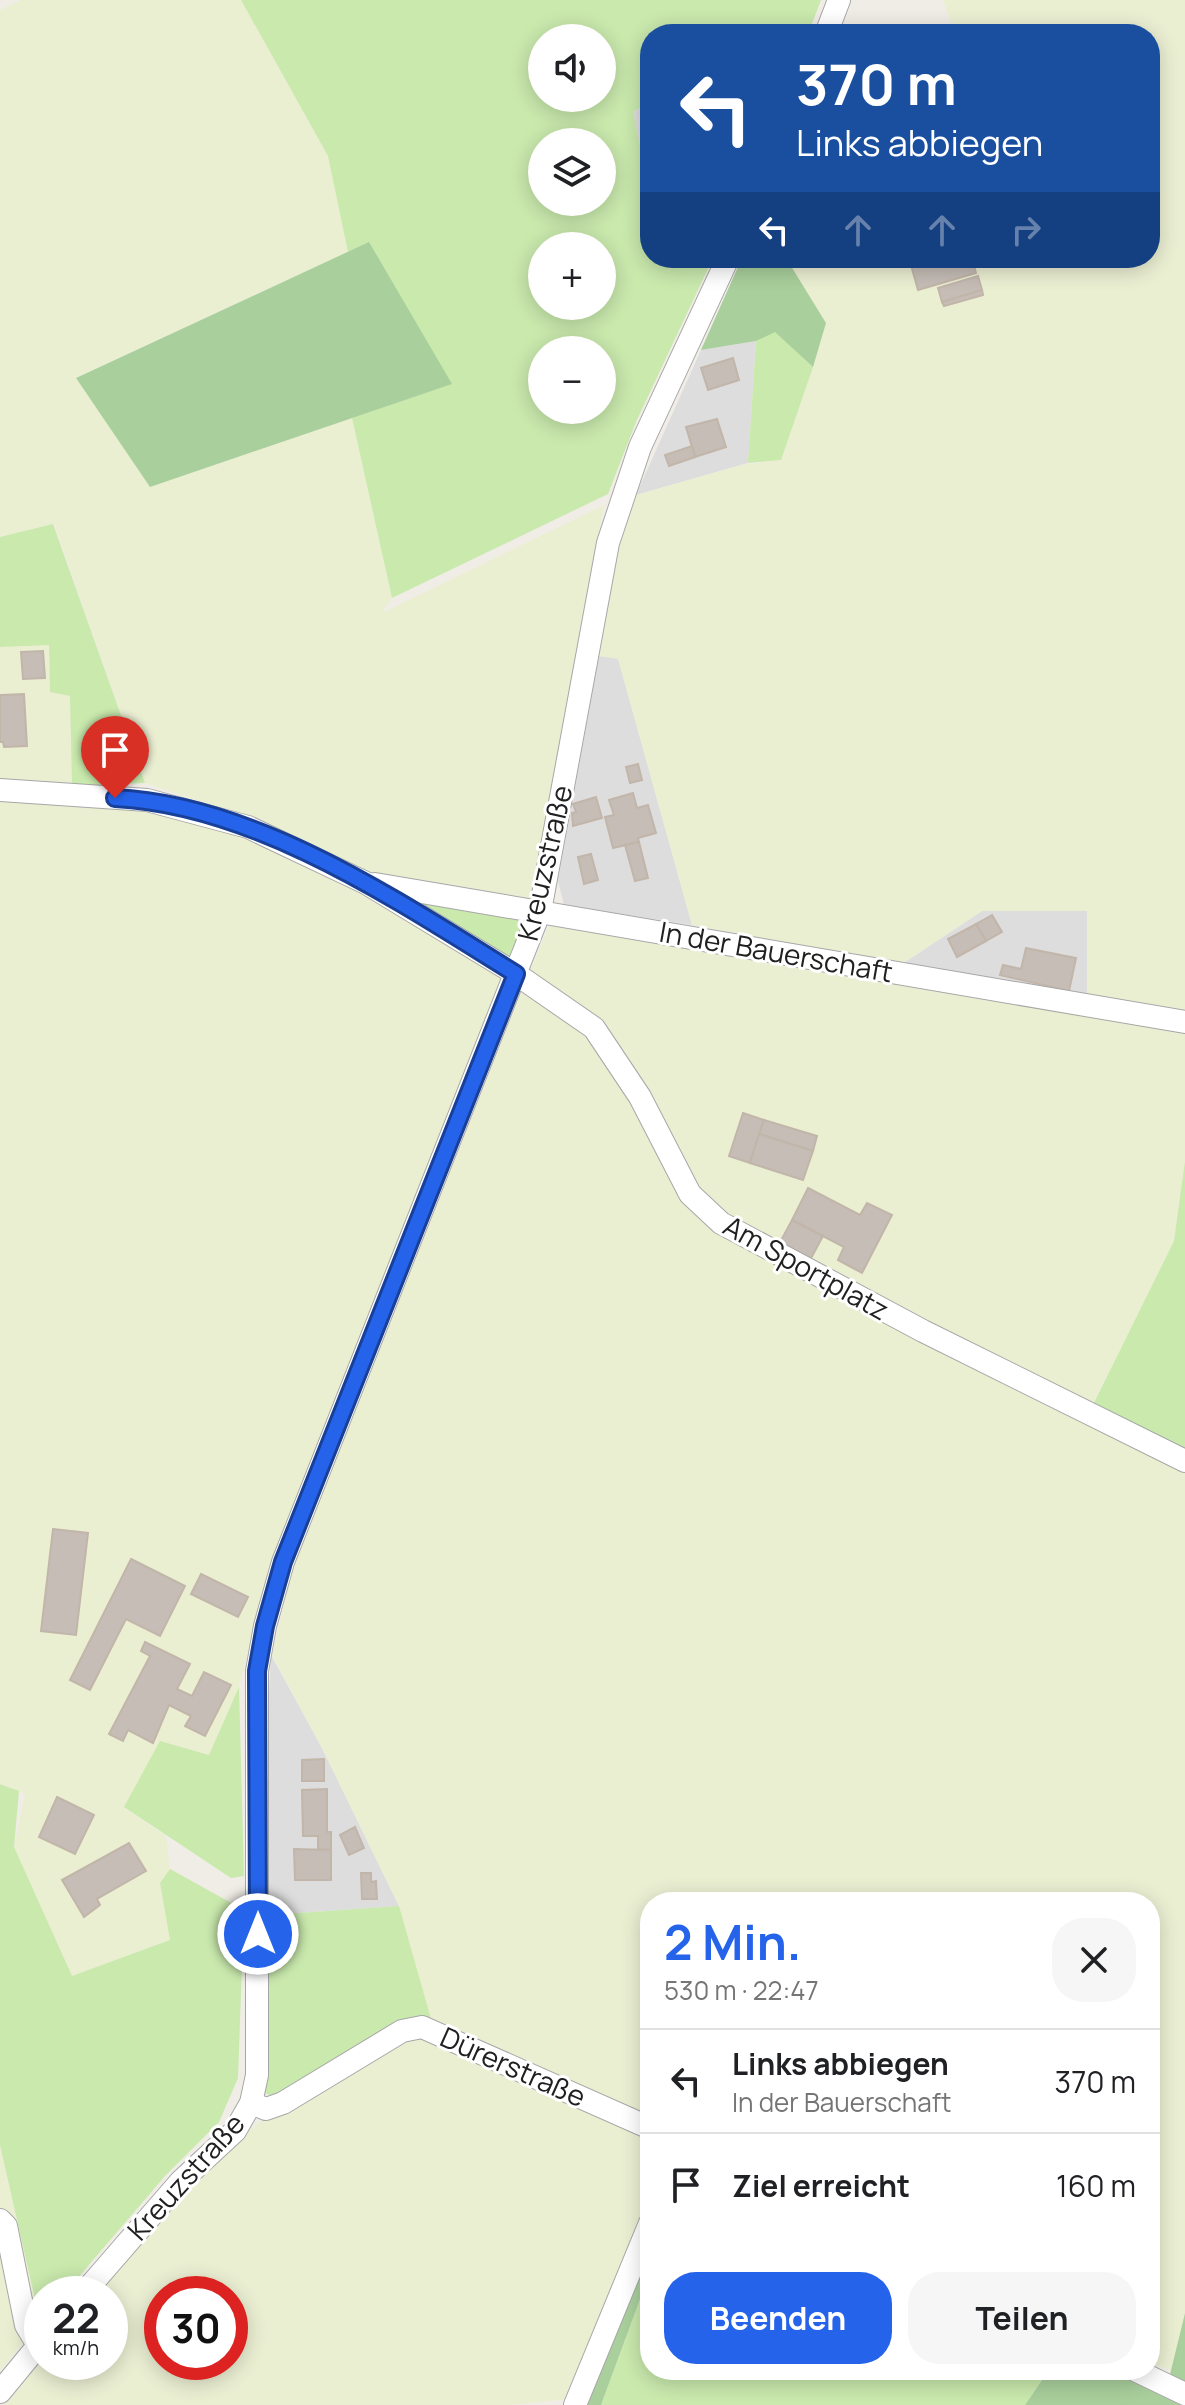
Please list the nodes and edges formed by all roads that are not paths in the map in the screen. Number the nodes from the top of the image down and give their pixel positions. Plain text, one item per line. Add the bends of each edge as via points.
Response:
1 (839, 0) edge
2 (830, 24) edge
3 (723, 268) edge
4 (0, 790) edge
5 (366, 883) junction
6 (540, 911) junction
7 (516, 974) junction
8 (1185, 1022) edge
9 (1185, 1461) edge
10 (251, 2103) junction
11 (640, 2124) edge
12 (0, 2220) edge
13 (640, 2247) edge
14 (99, 2276) edge
15 (24, 2315) edge
16 (24, 2363) edge
17 (1156, 2380) edge
18 (0, 2392) edge
19 (1185, 2394) edge
20 (575, 2405) edge

1 - 2 street
3 - 6 street, Kreuzstraße via 640,447 608,543
4 - 5 street, In der Bauerschaft via 147,800 248,827
5 - 6 street, In der Bauerschaft
5 - 7 street, In der Bauerschaft
6 - 7 street, Kreuzstraße
6 - 8 street, In der Bauerschaft
7 - 9 street, Am Sportplatz via 594,1028 640,1097 690,1194 721,1223
7 - 10 street, Kreuzstraße via 283,1562 265,1626 257,1671 257,2075
10 - 11 street, Dürerstraße via 266,2109 283,2103 402,2031 422,2027
10 - 14 street, Kreuzstraße via 235,2131 181,2181
12 - 15 street via 6,2226
13 - 20 street
16 - 18 street
17 - 19 street

